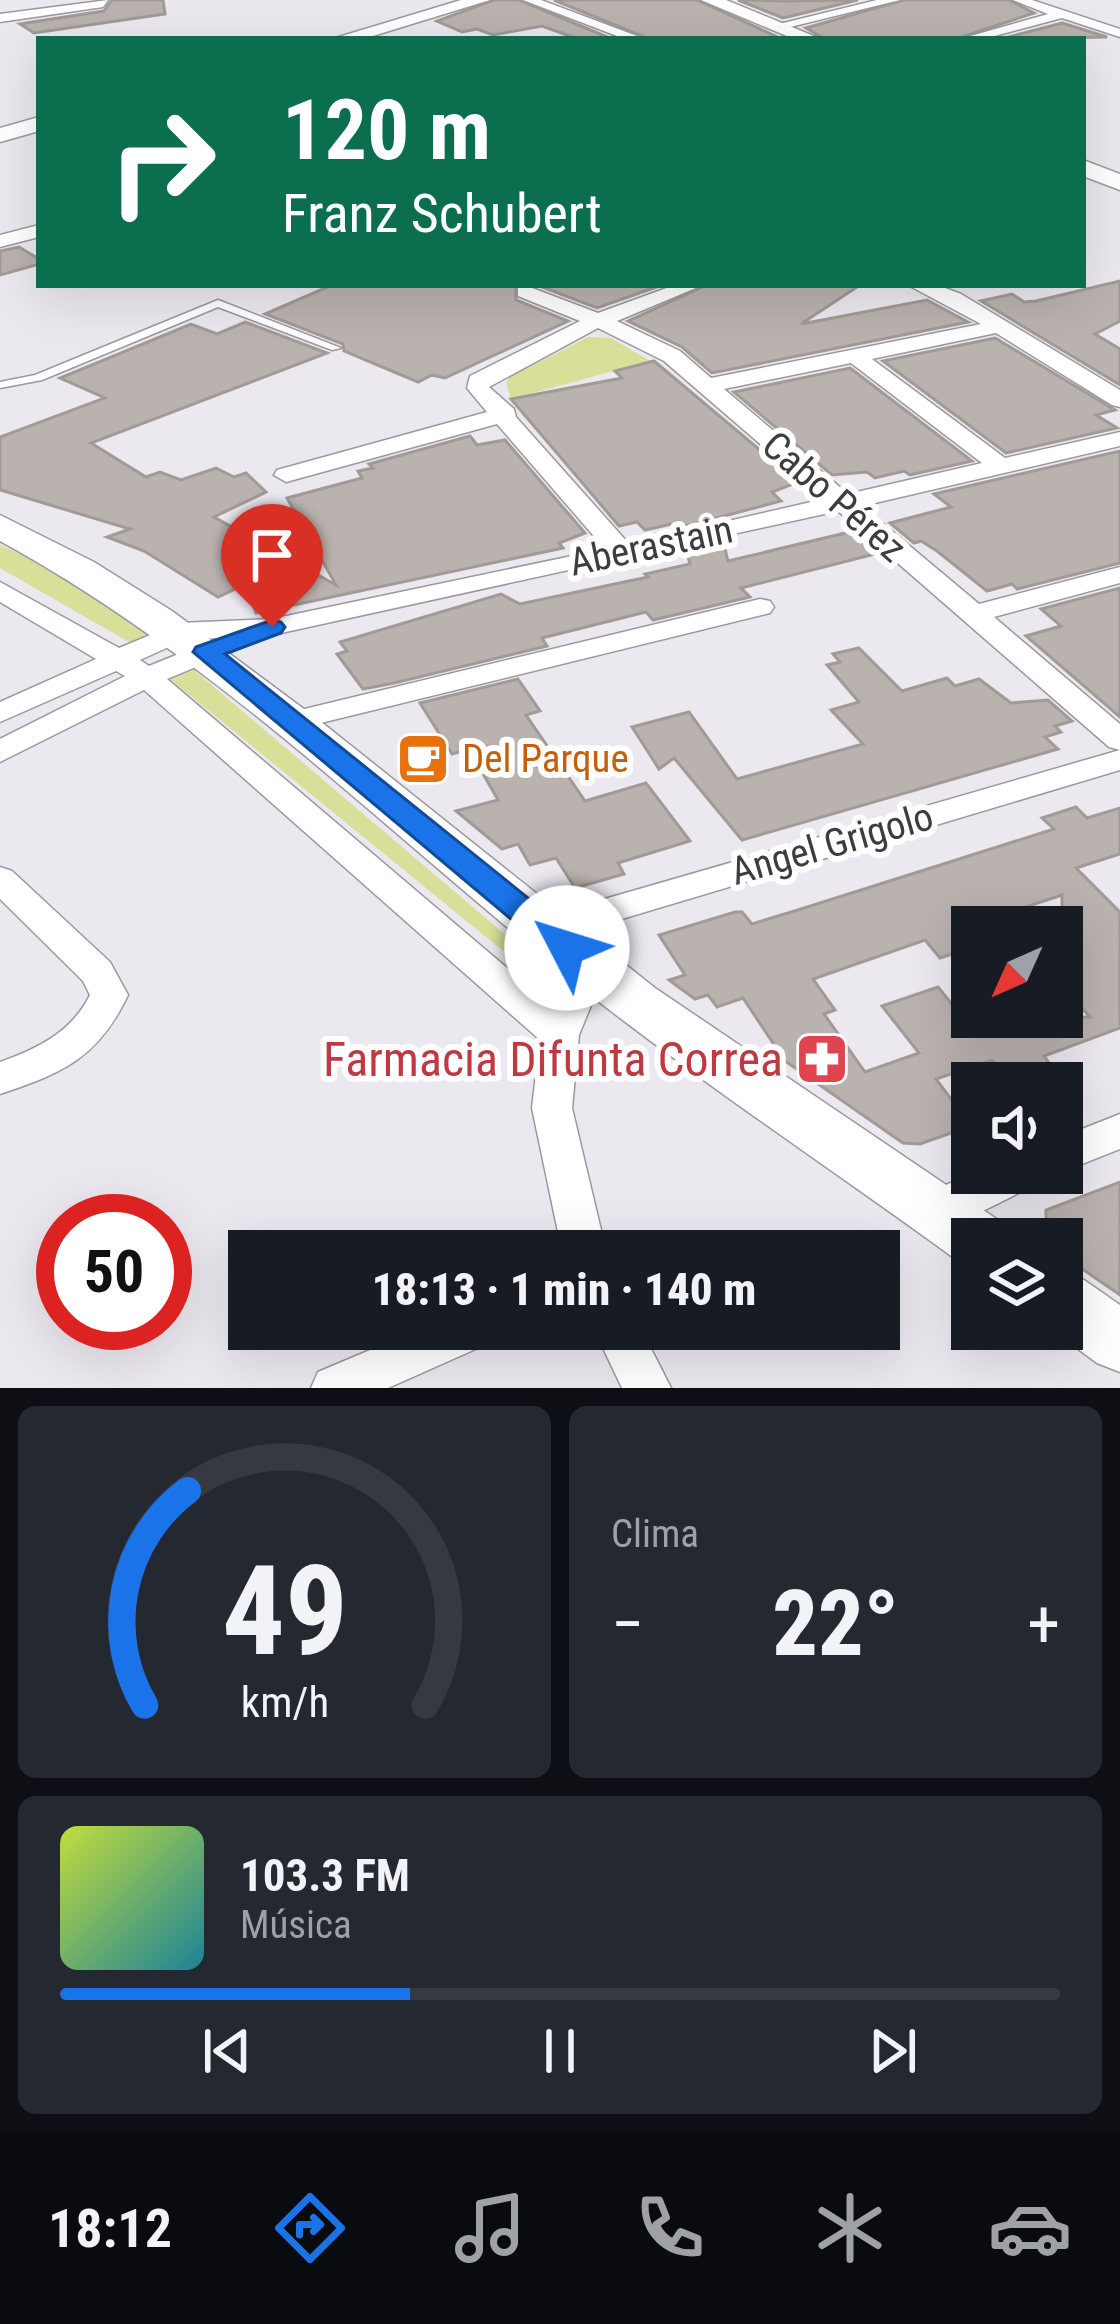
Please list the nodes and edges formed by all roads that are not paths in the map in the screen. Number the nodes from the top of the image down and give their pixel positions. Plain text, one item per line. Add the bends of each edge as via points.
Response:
1 (20, 0) edge
2 (481, 0) edge
3 (529, 0) edge
4 (710, 0) edge
5 (1019, 0) edge
6 (883, 1) edge
7 (103, 3) edge
8 (47, 11) junction
9 (1063, 14) junction
10 (0, 18) edge
11 (778, 26) junction
12 (1120, 33) edge
13 (352, 36) edge
14 (630, 36) edge
15 (803, 36) edge
16 (979, 36) edge
17 (36, 125) edge
18 (0, 135) edge
19 (1086, 168) edge
20 (1120, 184) edge
21 (36, 232) edge
22 (0, 241) edge
23 (685, 288) edge
24 (926, 288) edge
25 (525, 292) dead end
26 (598, 320) junction
27 (1000, 326) junction
28 (336, 348) dead end
29 (855, 356) junction
30 (0, 386) edge
31 (706, 386) junction
32 (1120, 400) edge
33 (506, 415) junction
34 (1120, 439) edge
35 (1003, 468) junction
36 (286, 475) dead end
37 (841, 504) junction
38 (0, 526) edge
39 (623, 554) junction
40 (1120, 575) edge
41 (0, 590) edge
42 (760, 607) dead end
43 (971, 615) junction
44 (193, 642) junction
45 (133, 668) junction
46 (0, 713) edge
47 (292, 722) junction
48 (1120, 740) edge
49 (0, 752) edge
50 (1120, 760) edge
51 (0, 879) edge
52 (545, 929) junction
53 (589, 966) junction
54 (560, 1035) junction
55 (0, 1078) edge
56 (1120, 1131) edge
57 (1083, 1146) edge
58 (970, 1194) edge
59 (934, 1209) junction
60 (951, 1221) edge
61 (579, 1230) edge
62 (1083, 1315) edge
63 (1120, 1342) edge
64 (423, 1350) edge
65 (628, 1350) edge
66 (335, 1388) edge
67 (647, 1388) edge

1 - 8 street
2 - 13 main road
3 - 14 street
4 - 11 main road
5 - 9 street
6 - 11 street
7 - 8 street
8 - 10 street
9 - 12 street
9 - 16 street
11 - 15 main road
17 - 18 main road
19 - 20 main road
21 - 22 street
23 - 26 street
24 - 27 street
25 - 26 street, Cabo Pérez
26 - 31 street, Cabo Pérez via 672,356
26 - 33 street via 484,374 478,388
27 - 29 street
27 - 32 street
28 - 30 lane via 218,303 38,378
29 - 31 street
29 - 35 street
31 - 37 street, Cabo Pérez
33 - 36 street
33 - 39 street
34 - 35 street, Aberastain
35 - 37 street, Aberastain
37 - 39 street, Aberastain
37 - 43 street, Cabo Pérez
38 - 44 main road via 73,562
39 - 44 street, Aberastain
40 - 43 street
41 - 45 street
42 - 47 street
43 - 48 street, Cabo Pérez
44 - 45 street, Aberastain
44 - 47 main road
45 - 46 street
45 - 49 street
45 - 54 street
47 - 52 main road
50 - 52 street, Angel Grigolo
51 - 55 street via 97,972 110,995 100,1018 59,1058
52 - 53 main road
53 - 54 street
53 - 59 main road
54 - 61 street via 553,1108
56 - 57 street
58 - 59 street
59 - 60 main road
62 - 63 main road
64 - 66 street
65 - 67 street

